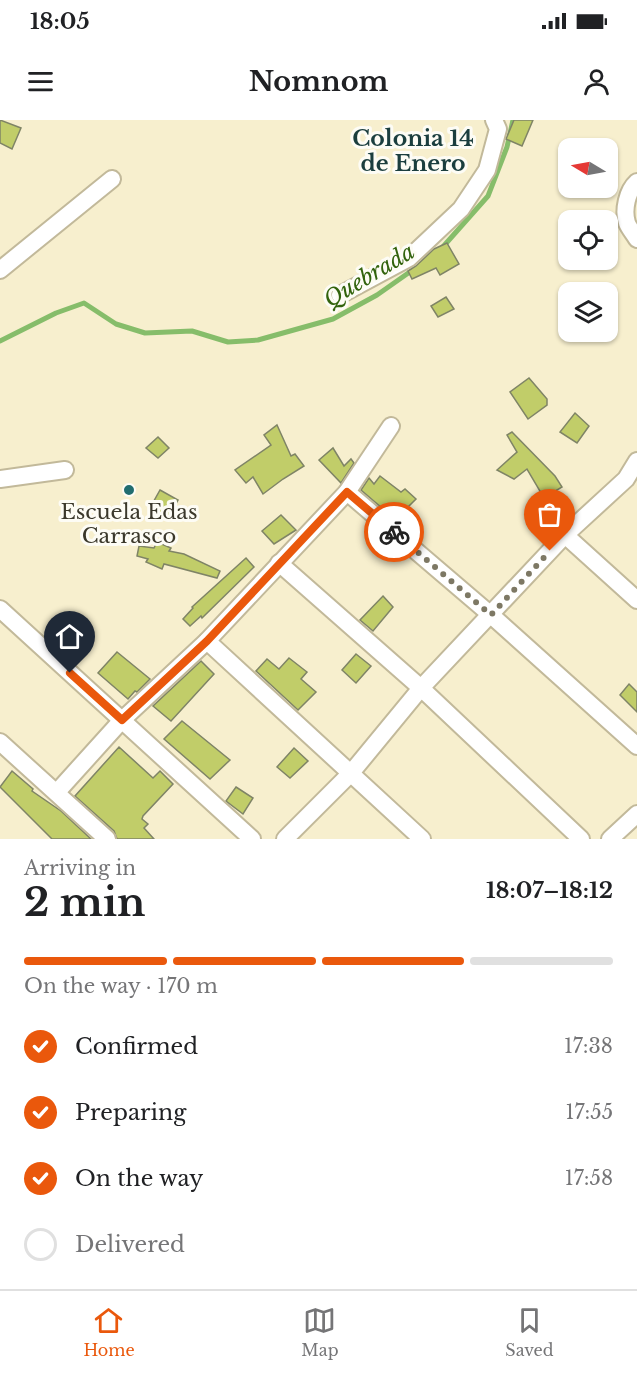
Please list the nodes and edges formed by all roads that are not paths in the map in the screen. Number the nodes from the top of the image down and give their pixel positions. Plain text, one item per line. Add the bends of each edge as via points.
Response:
1 (494, 120) edge
2 (112, 179) dead end
3 (637, 182) edge
4 (637, 239) edge
5 (0, 270) edge
6 (340, 295) dead end
7 (391, 426) dead end
8 (637, 462) edge
9 (65, 470) dead end
10 (0, 479) edge
11 (347, 492) junction
12 (565, 535) junction
13 (279, 562) junction
14 (637, 600) edge
15 (0, 609) edge
16 (491, 615) junction
17 (207, 641) junction
18 (421, 688) junction
19 (122, 720) junction
20 (0, 742) edge
21 (637, 746) edge
22 (351, 773) junction
23 (57, 792) junction
24 (637, 814) edge
25 (107, 839) edge
26 (252, 839) edge
27 (285, 839) edge
28 (422, 839) edge
29 (581, 839) edge
30 (610, 839) edge

1 - 6 street via 498,129 487,170 461,209 409,258
2 - 5 street
3 - 4 street via 626,204 627,223
7 - 11 street
8 - 12 street via 626,478
9 - 10 street
11 - 13 street
11 - 16 street
12 - 14 street
12 - 16 street
13 - 17 street
13 - 18 street
15 - 19 street
16 - 18 street
16 - 21 street
17 - 19 street
17 - 22 street
18 - 22 street
18 - 29 street
19 - 23 street
19 - 26 street
20 - 23 street
22 - 27 street
22 - 28 street
23 - 25 street
24 - 30 street

